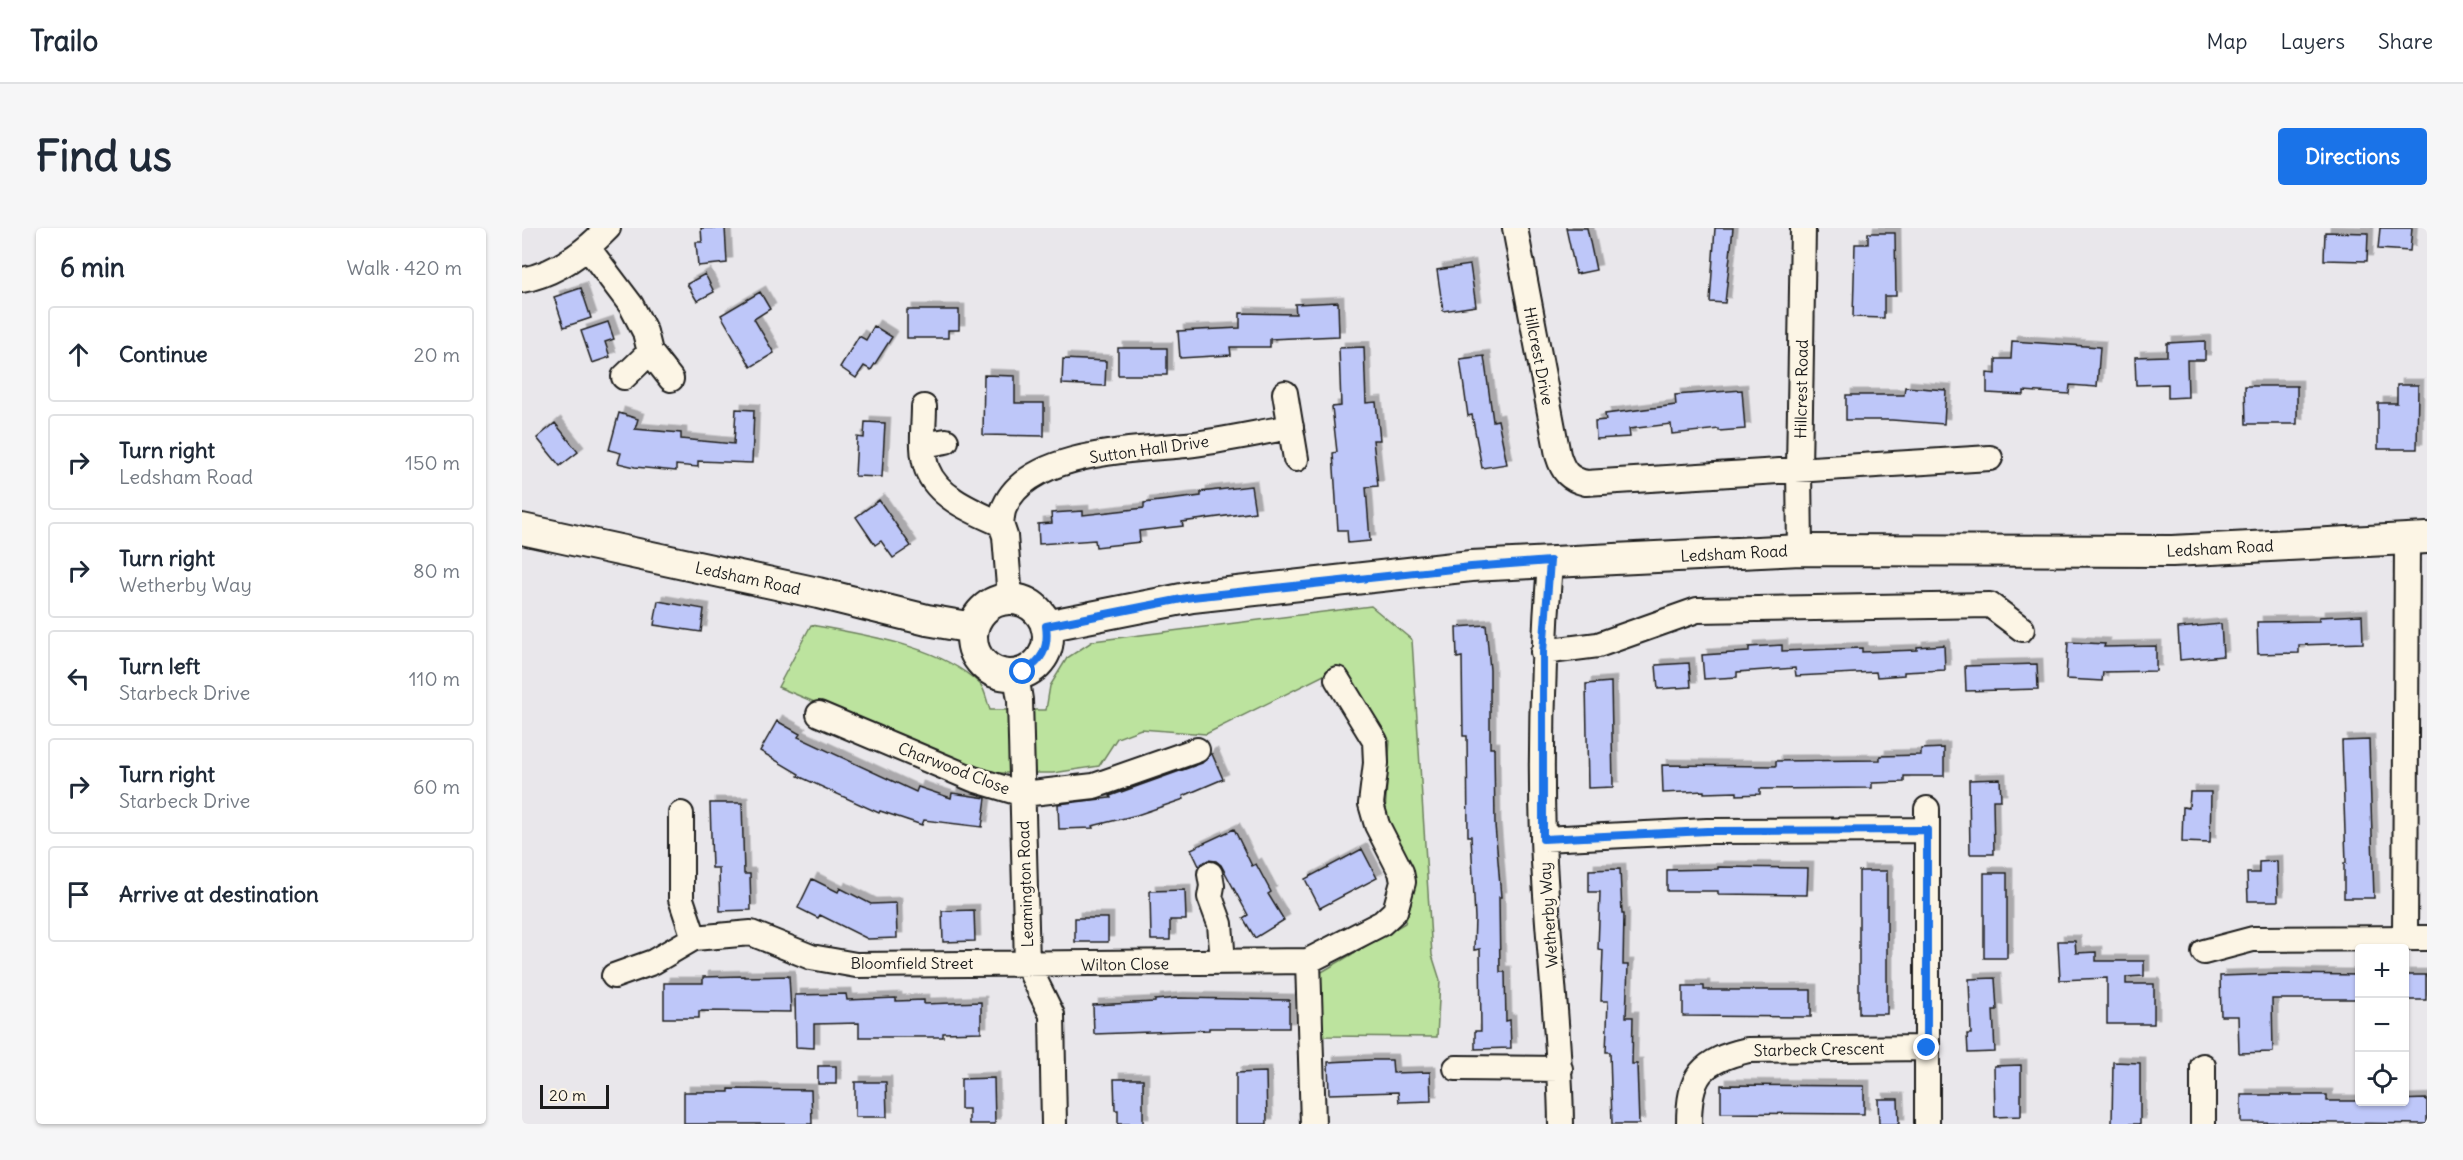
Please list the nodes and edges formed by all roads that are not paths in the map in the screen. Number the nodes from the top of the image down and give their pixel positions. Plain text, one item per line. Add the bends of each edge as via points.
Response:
1 (608, 228) edge
2 (1515, 228) edge
3 (1803, 228) edge
4 (588, 248) junction
5 (522, 280) edge
6 (650, 351) junction
7 (624, 376) dead end
8 (671, 380) dead end
9 (1285, 393) dead end
10 (924, 407) dead end
11 (1291, 427) junction
12 (1990, 458) dead end
13 (1296, 459) dead end
14 (1799, 469) junction
15 (1001, 524) junction
16 (522, 529) edge
17 (2417, 538) edge
18 (1800, 550) junction
19 (1550, 561) junction
20 (1010, 599) junction
21 (1046, 626) junction
22 (973, 628) junction
23 (2022, 629) dead end
24 (1543, 652) junction
25 (1016, 675) junction
26 (1337, 679) dead end
27 (819, 714) dead end
28 (1197, 750) dead end
29 (1023, 794) junction
30 (681, 814) dead end
31 (1543, 839) junction
32 (1210, 874) dead end
33 (694, 938) junction
34 (2416, 938) edge
35 (2204, 952) dead end
36 (1308, 961) junction
37 (1223, 962) junction
38 (1027, 964) junction
39 (614, 976) dead end
40 (1927, 1048) junction
41 (2203, 1066) dead end
42 (1456, 1068) dead end
43 (1560, 1069) junction
44 (1054, 1124) edge
45 (1313, 1124) edge
46 (1561, 1124) edge
47 (1689, 1124) edge
48 (1928, 1124) edge
49 (2203, 1124) edge

1 - 4 street
2 - 14 street, Hillcrest Drive via 1558,455 1572,480 1586,483
3 - 14 street, Hillcrest Road
4 - 5 street via 563,264
4 - 6 street via 631,305
6 - 7 street
6 - 8 street
9 - 11 street
10 - 15 street via 934,443 927,469 940,489
11 - 13 street
11 - 15 street, Sutton Hall Drive via 1188,445 1111,452 1045,469 1012,496 1005,505
12 - 14 street
14 - 18 street, Hillcrest Road
15 - 20 street
16 - 22 main road, Ledsham Road via 818,593 927,621
17 - 18 main road, Ledsham Road via 2172,551
17 - 34 street
18 - 19 main road, Ledsham Road
19 - 21 main road, Ledsham Road via 1192,597
19 - 24 street, Wetherby Way
20 - 21 main road via 1032,607
20 - 22 main road via 986,607
21 - 25 main road via 1041,659
22 - 25 main road via 972,640 981,662 1000,674
23 - 24 street via 1990,605 1697,610 1598,645
24 - 31 street, Wetherby Way
25 - 29 street, Leamington Road
26 - 36 street, Wilton Close via 1375,741 1371,804 1402,882 1395,911 1382,923
27 - 29 street, Charwood Close via 973,779
28 - 29 street, Charwood Close via 1094,786
29 - 38 street, Leamington Road
30 - 33 street via 681,899
31 - 40 street via 1927,820
31 - 43 street, Wetherby Way
32 - 37 street via 1210,897 1220,924
33 - 38 street, Bloomfield Street via 752,933 811,957 856,965
33 - 39 street, Bloomfield Street via 653,962
34 - 35 street via 2253,939
36 - 37 street, Wilton Close
36 - 45 street
37 - 38 street, Wilton Close
38 - 44 street, Leamington Road via 1052,1015
40 - 47 street, Starbeck Crescent via 1748,1050 1720,1057 1699,1075 1691,1089
40 - 48 street
41 - 49 street
42 - 43 street
43 - 46 street, Wetherby Way

